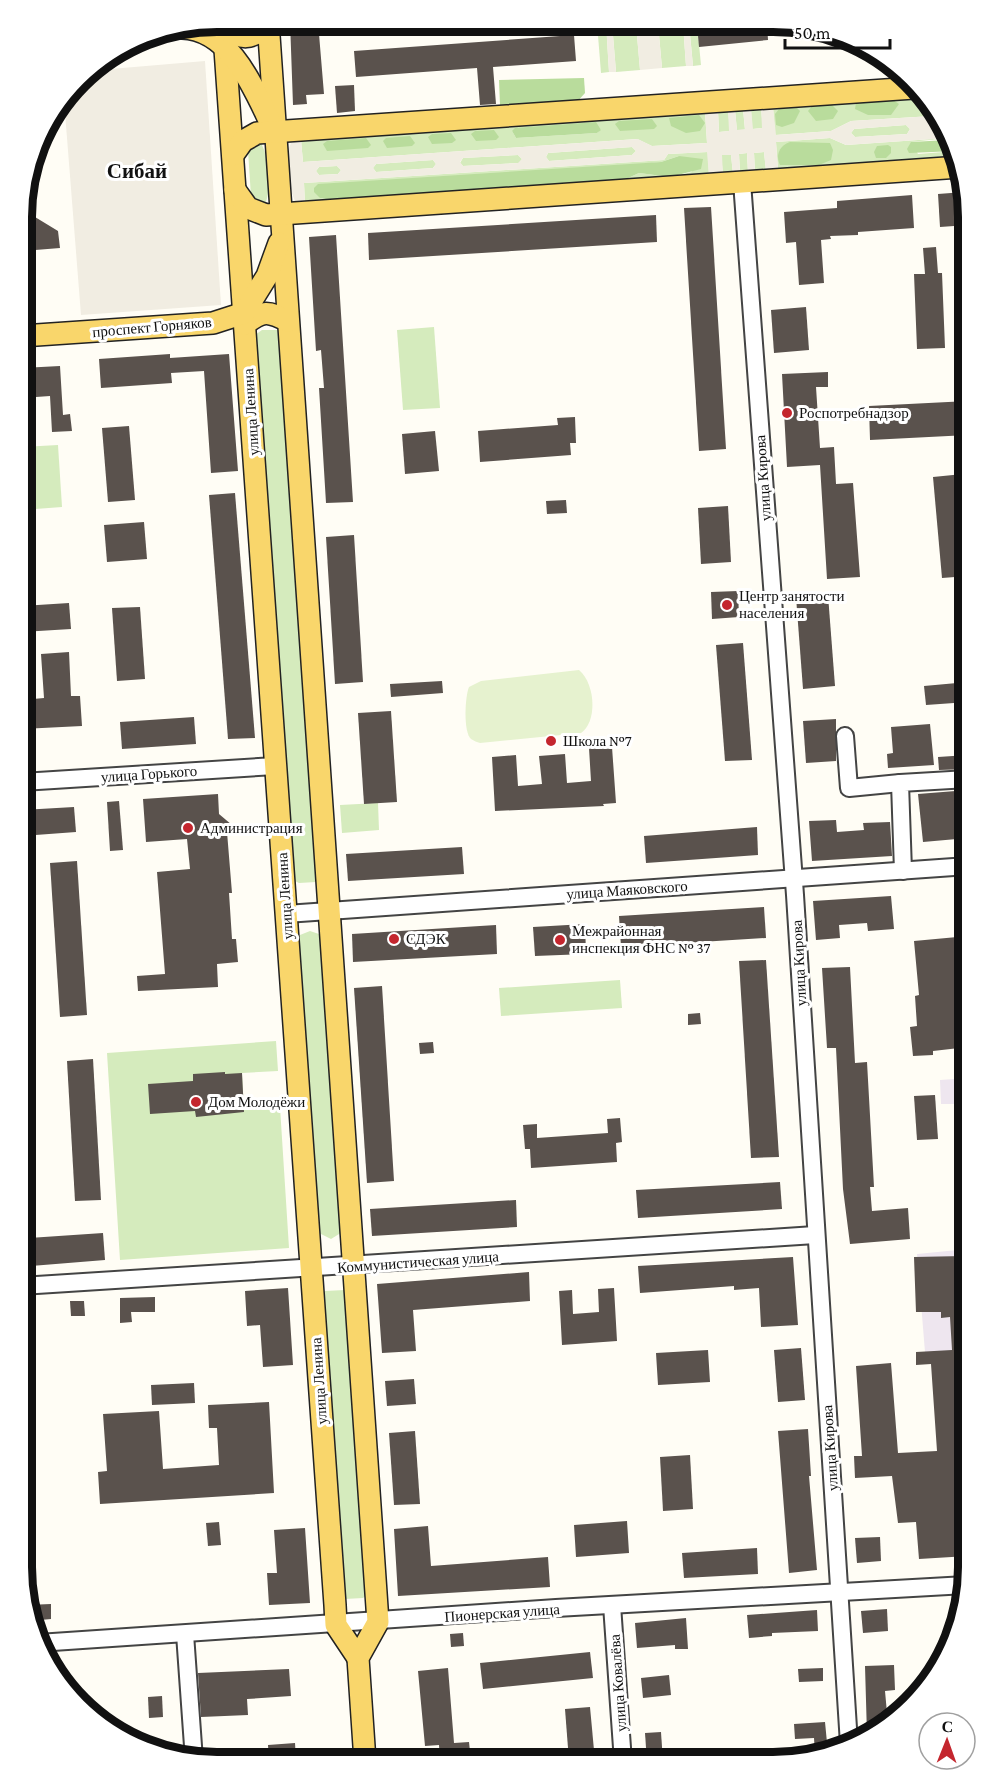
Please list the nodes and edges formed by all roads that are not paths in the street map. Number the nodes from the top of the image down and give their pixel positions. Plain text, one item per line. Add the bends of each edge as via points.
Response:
1 (224, 32) edge
2 (225, 32) edge
3 (226, 32) edge
4 (260, 32) edge
5 (269, 32) edge
6 (906, 89) edge
7 (275, 132) junction
8 (233, 155) junction
9 (951, 168) edge
10 (742, 182) junction
11 (235, 190) junction
12 (281, 214) junction
13 (244, 319) junction
14 (288, 321) junction
15 (32, 335) edge
16 (845, 736) dead end
17 (275, 766) junction
18 (958, 779) edge
19 (32, 781) edge
20 (900, 783) junction
21 (958, 867) edge
22 (903, 871) junction
23 (794, 878) junction
24 (329, 911) junction
25 (286, 914) junction
26 (815, 1235) junction
27 (353, 1266) junction
28 (311, 1269) junction
29 (32, 1285) edge
30 (956, 1586) edge
31 (839, 1593) junction
32 (612, 1605) junction
33 (378, 1622) junction
34 (336, 1625) junction
35 (184, 1634) junction
36 (48, 1642) edge
37 (358, 1658) junction
38 (848, 1735) edge
39 (193, 1750) edge
40 (364, 1752) edge
41 (622, 1752) edge

1 - 8 main road, улица Ленина
2 - 7 main road
3 - 4 main road via 239,38 255,37
5 - 7 main road
6 - 7 main road
7 - 8 main road via 257,133 243,141
7 - 12 main road
8 - 11 main road, улица Ленина
9 - 10 main road
10 - 12 main road
10 - 23 street, улица Кирова
11 - 12 main road via 248,208 266,215
11 - 13 main road, улица Ленина
12 - 13 main road via 279,247
12 - 14 main road
13 - 14 main road, проспект Горняков via 272,313
13 - 15 main road, проспект Горняков
13 - 17 main road, улица Ленина
14 - 24 main road
16 - 20 street via 849,788
17 - 19 street, улица Горького
17 - 25 main road, улица Ленина
18 - 20 street
20 - 22 street
21 - 22 street, улица Маяковского
22 - 23 street, улица Маяковского
23 - 24 street, улица Маяковского
23 - 26 street, улица Кирова
24 - 25 street, улица Маяковского
24 - 27 main road
25 - 28 main road, улица Ленина
26 - 27 street, Коммунистическая улица
26 - 31 street, улица Кирова
27 - 28 street, Коммунистическая улица
27 - 33 main road
28 - 29 street, Коммунистическая улица
28 - 34 main road, улица Ленина
30 - 31 street, Пионерская улица
31 - 32 street, Пионерская улица
31 - 38 street, улица Кирова
32 - 33 street, Пионерская улица
32 - 41 street, улица Ковалёва
33 - 34 street, Пионерская улица
33 - 37 main road
34 - 35 street, Пионерская улица
34 - 37 main road, улица Ленина
35 - 36 street, Пионерская улица
35 - 39 street
37 - 40 main road, улица Ленина

